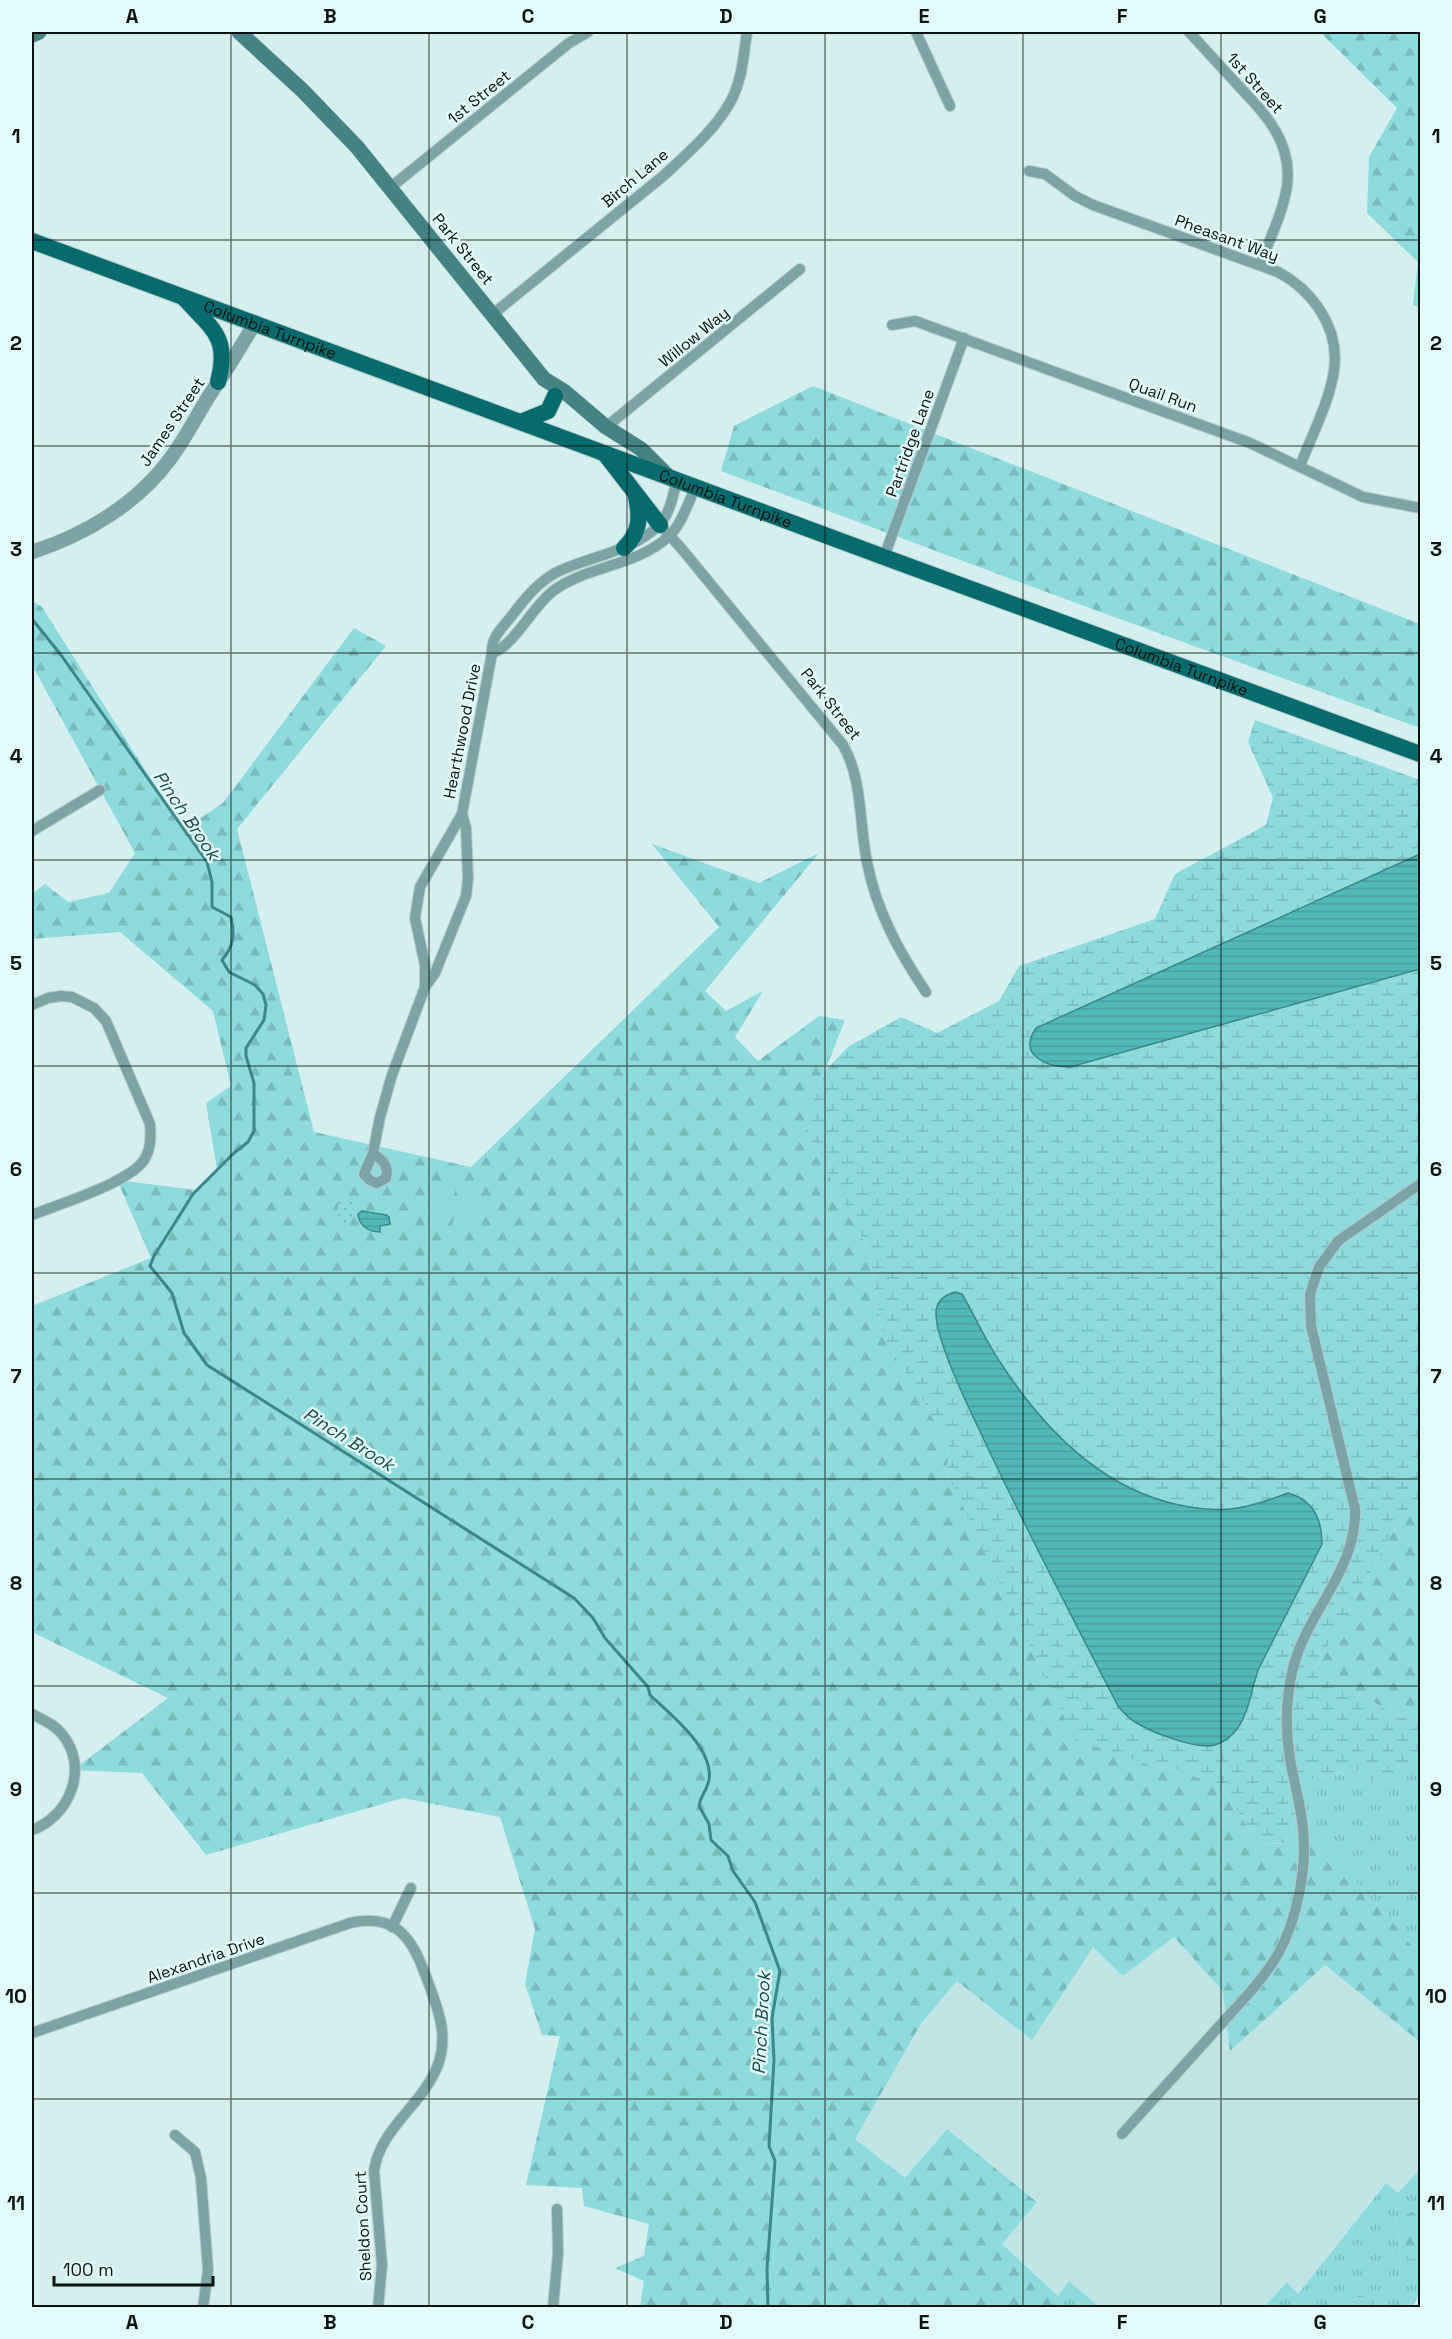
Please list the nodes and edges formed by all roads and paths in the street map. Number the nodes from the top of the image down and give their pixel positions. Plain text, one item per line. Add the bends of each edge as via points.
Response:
1 (39, 32) edge
2 (239, 32) edge
3 (588, 32) edge
4 (747, 32) edge
5 (916, 32) edge
6 (1189, 32) edge
7 (32, 35) edge
8 (950, 106) dead end
9 (1029, 171) dead end
10 (391, 187) junction
11 (32, 241) edge
12 (1260, 265) junction
13 (801, 269) dead end
14 (181, 296) junction
15 (493, 314) junction
16 (255, 322) junction
17 (892, 325) dead end
18 (964, 338) junction
19 (544, 379) junction
20 (218, 382) junction
21 (555, 396) junction
22 (521, 422) junction
23 (606, 427) junction
24 (604, 453) junction
25 (1300, 466) junction
26 (673, 478) junction
27 (696, 487) junction
28 (636, 492) junction
29 (1420, 508) edge
30 (665, 530) junction
31 (624, 548) junction
32 (32, 552) edge
33 (884, 557) junction
34 (492, 653) junction
35 (1420, 754) edge
36 (100, 790) dead end
37 (462, 814) junction
38 (33, 827) edge
39 (425, 987) junction
40 (926, 992) dead end
41 (32, 1005) edge
42 (373, 1153) dead end
43 (1420, 1184) edge
44 (32, 1215) edge
45 (32, 1714) edge
46 (32, 1830) edge
47 (411, 1888) dead end
48 (392, 1926) junction
49 (32, 2033) edge
50 (1122, 2134) dead end
51 (175, 2135) dead end
52 (557, 2209) dead end
53 (203, 2307) edge
54 (378, 2307) edge
55 (553, 2307) edge

1 - 7 main road
2 - 10 main road, Park Street via 338,126
3 - 10 street, 1st Street via 569,43
4 - 15 street, Birch Lane via 735,93 712,126 662,177
5 - 8 street
6 - 12 street, 1st Street via 1269,119 1281,140 1287,185
9 - 12 street, Pheasant Way via 1045,174 1093,205
10 - 15 main road, Park Street
11 - 14 main road, Columbia Turnpike
12 - 25 street, Pheasant Way via 1287,277 1306,293 1322,314 1333,340 1331,386
13 - 23 street, Willow Way
14 - 16 main road, Columbia Turnpike
14 - 20 main road via 219,337 223,365
15 - 19 main road, Park Street
16 - 20 street, James Street
16 - 22 main road, Columbia Turnpike
17 - 18 street, Quail Run via 915,321
18 - 25 street, Quail Run via 1250,443
18 - 33 street, Partridge Lane
19 - 21 main road
19 - 23 main road, Park Street
20 - 32 street, James Street via 171,458 140,492 95,525
21 - 22 main road via 548,411
21 - 23 main road via 587,424 598,429
22 - 24 main road, Columbia Turnpike
23 - 26 main road, Park Street via 641,449
24 - 26 main road, Columbia Turnpike
24 - 28 main road
25 - 29 street, Quail Run via 1363,497
26 - 27 main road, Columbia Turnpike
26 - 30 street
27 - 30 street
27 - 33 main road, Columbia Turnpike
28 - 30 main road
28 - 31 main road via 637,532
30 - 31 street, Hearthwood Drive
30 - 34 street, Hearthwood Drive via 641,554 553,591 502,650
30 - 40 street, Park Street via 847,752 854,770 866,860 877,898 893,938
31 - 34 street, Hearthwood Drive via 544,580 497,635 491,644
33 - 35 main road, Columbia Turnpike
34 - 37 street, Hearthwood Drive
36 - 38 street
37 - 39 street, Hearthwood Drive via 468,879 465,896 435,973
37 - 39 street, Hearthwood Drive via 420,887 415,918 425,966
39 - 42 street, Hearthwood Drive via 392,1076
41 - 44 street via 48,998 72,997 94,1008 106,1021 150,1124 150,1146 143,1162 125,1177
43 - 50 street via 1338,1241 1319,1267 1310,1294 1311,1326 1355,1509 1355,1524 1350,1552 1312,1619 1289,1688 1287,1734 1305,1853 1286,1938 1251,1990
45 - 46 street via 63,1735 75,1767 66,1804 49,1821
47 - 48 street
48 - 49 street, Alexandria Drive via 369,1921 350,1923
48 - 54 street, Sheldon Court via 418,1953 442,2022 442,2046 434,2076 385,2139 376,2159 382,2265
51 - 53 street via 195,2152 201,2178 208,2270
52 - 55 street

